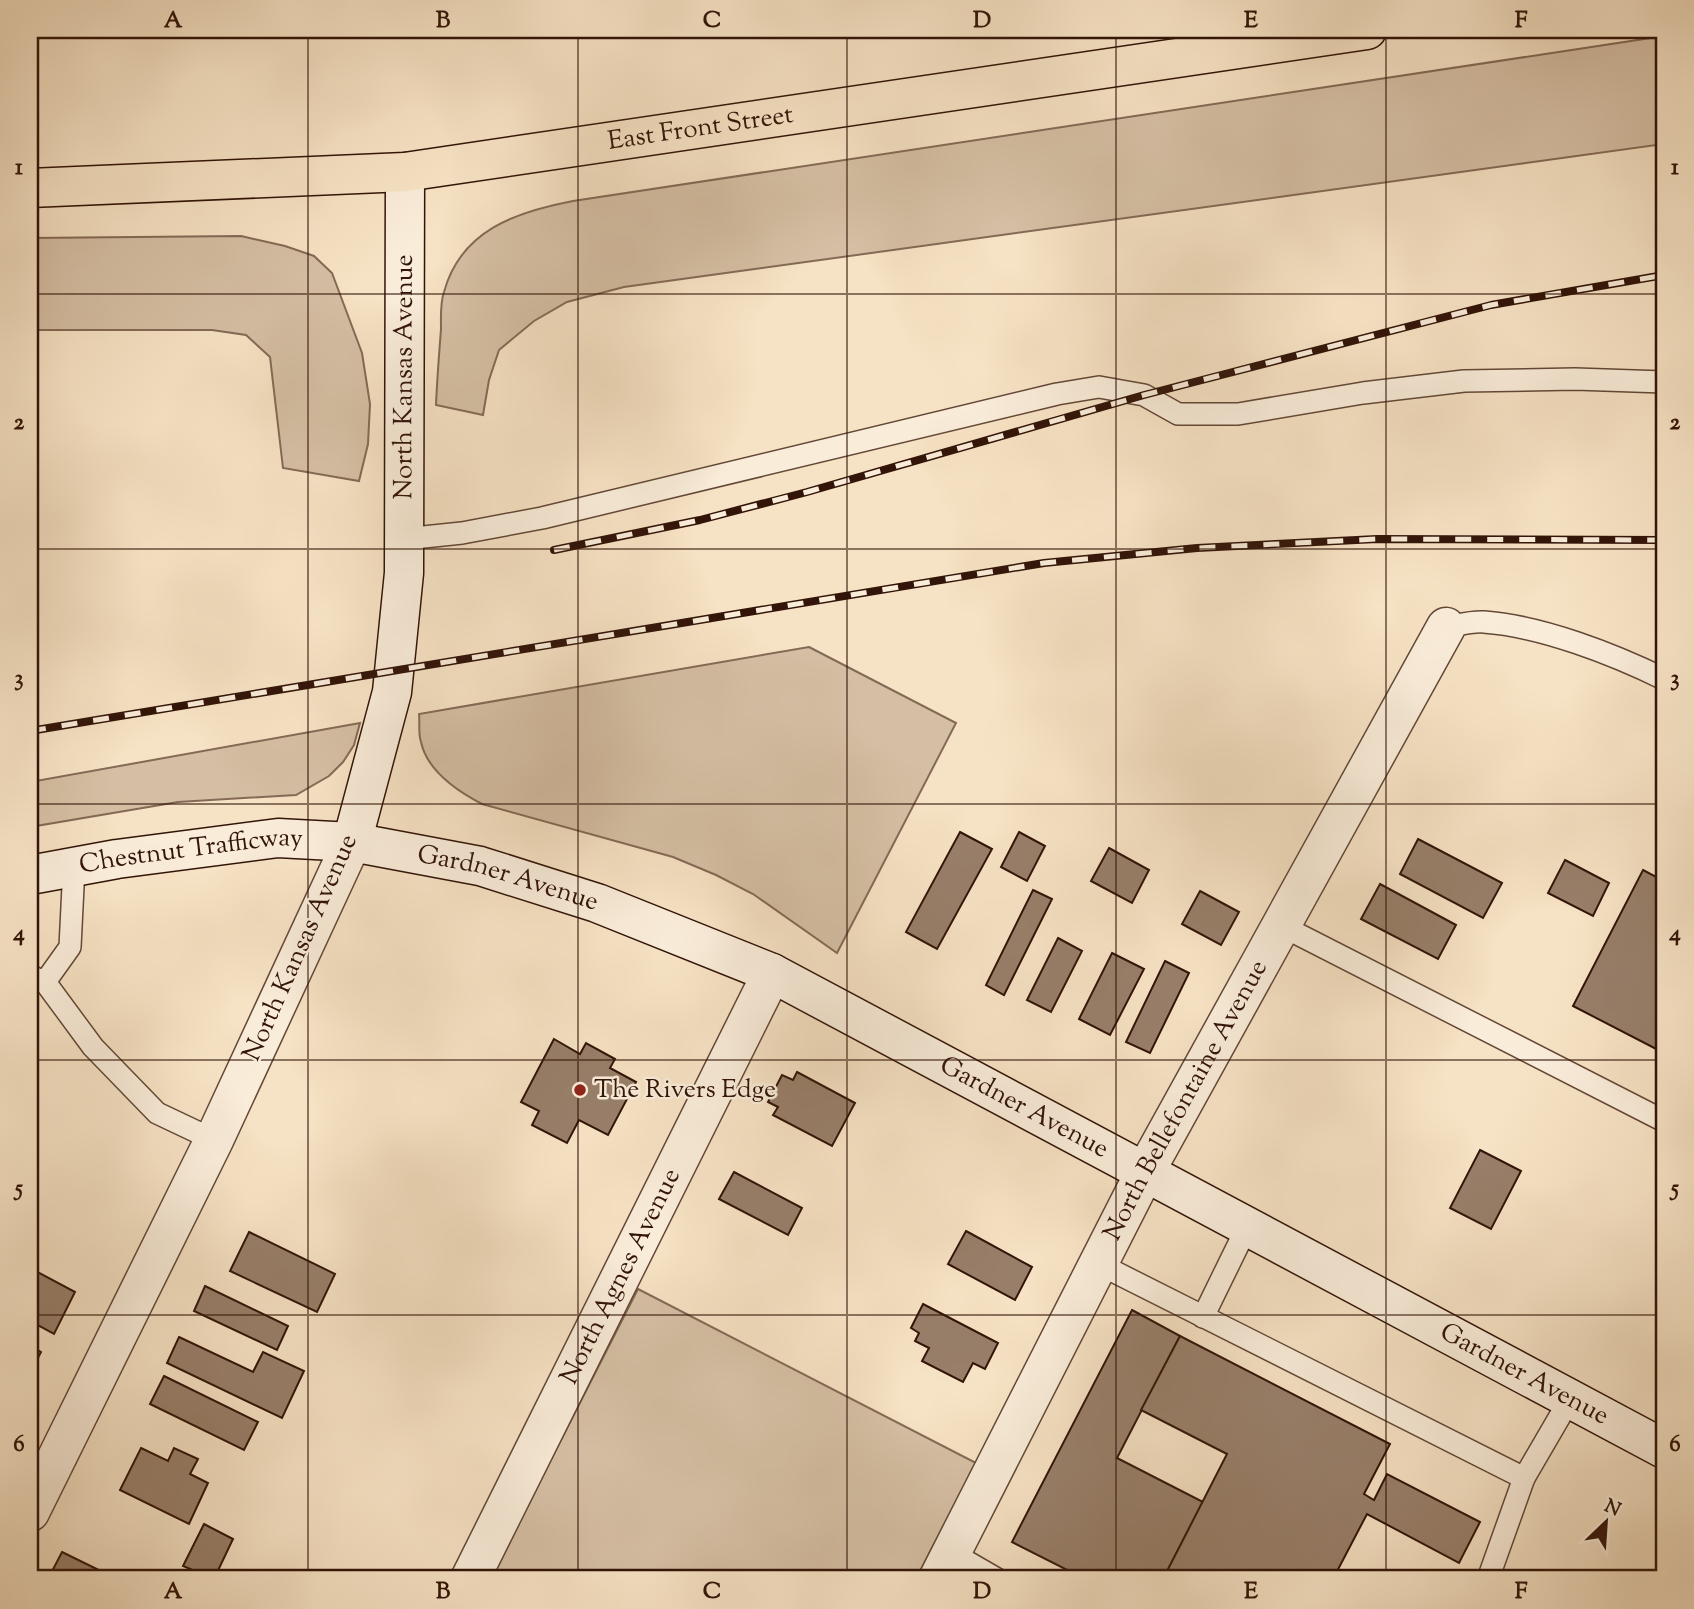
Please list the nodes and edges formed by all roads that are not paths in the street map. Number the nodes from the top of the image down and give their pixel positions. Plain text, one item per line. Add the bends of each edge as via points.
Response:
1 (1367, 30) edge
2 (405, 172) junction
3 (30, 188) edge
4 (1664, 382) edge
5 (404, 538) junction
6 (1446, 627) joint
7 (1664, 680) edge
8 (352, 842) junction
9 (75, 866) junction
10 (30, 875) edge
11 (1280, 925) junction
12 (772, 972) junction
13 (37, 979) edge
14 (1664, 1121) edge
15 (214, 1140) junction
16 (1145, 1172) junction
17 (1247, 1227) junction
18 (1099, 1265) junction
19 (1203, 1317) junction
20 (1570, 1399) junction
21 (1664, 1449) edge
22 (1524, 1478) junction
23 (30, 1512) edge
24 (945, 1566) edge
25 (470, 1579) edge
26 (997, 1579) edge
27 (1488, 1579) edge

1 - 2 main road, East Front Street
2 - 3 main road, East Front Street
2 - 5 street, North Kansas Avenue
4 - 5 lane via 1464,381 1238,414 1178,414 1144,396 1100,387 542,518
5 - 8 street, North Kansas Avenue via 392,692
6 - 7 lane via 1482,622 1544,633 1630,662
6 - 11 street, North Bellefontaine Avenue
8 - 9 street, Chestnut Trafficway via 278,838
8 - 12 street, Gardner Avenue via 480,866 597,903
8 - 15 street, North Kansas Avenue
9 - 10 street, Chestnut Trafficway
9 - 13 lane via 70,947
11 - 14 lane
11 - 16 street, North Bellefontaine Avenue
12 - 16 street, Gardner Avenue
12 - 25 street, North Agnes Avenue
13 - 15 lane via 93,1047 157,1112
15 - 23 street, North Kansas Avenue
16 - 17 street, Gardner Avenue
16 - 18 street, North Bellefontaine Avenue
17 - 19 lane
17 - 20 street, Gardner Avenue
18 - 19 lane
18 - 24 street, North Bellefontaine Avenue
19 - 22 lane
20 - 21 street, Gardner Avenue
20 - 22 lane
22 - 27 lane
24 - 26 lane

